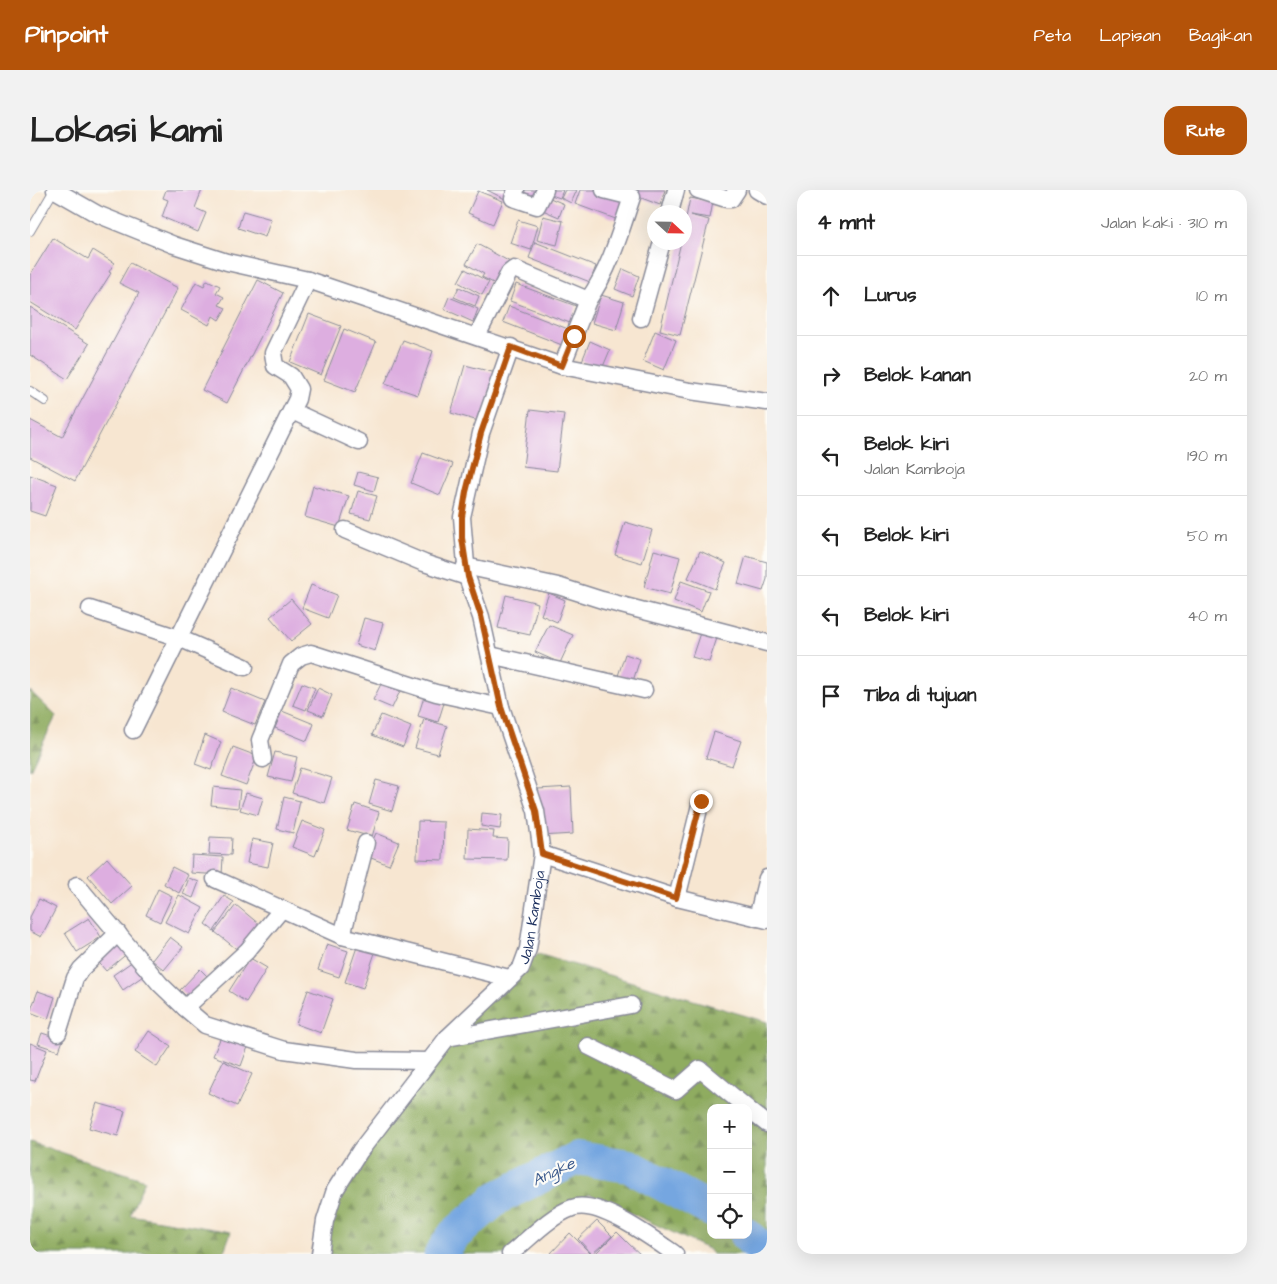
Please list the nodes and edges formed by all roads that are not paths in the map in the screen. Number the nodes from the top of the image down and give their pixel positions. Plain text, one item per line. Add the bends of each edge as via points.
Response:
1 (54, 190) edge
2 (516, 190) edge
3 (545, 190) edge
4 (604, 190) edge
5 (676, 190) edge
6 (698, 190) edge
7 (737, 190) edge
8 (757, 190) edge
9 (767, 196) edge
10 (672, 205) edge
11 (30, 232) edge
12 (660, 250) edge
13 (308, 280) junction
14 (588, 300) junction
15 (641, 318) dead end
16 (477, 336) junction
17 (511, 347) junction
18 (562, 366) junction
19 (30, 391) edge
20 (45, 401) dead end
21 (767, 402) edge
22 (292, 411) junction
23 (359, 442) dead end
24 (345, 530) dead end
25 (466, 571) junction
26 (90, 609) dead end
27 (179, 638) junction
28 (767, 643) edge
29 (490, 655) junction
30 (245, 667) dead end
31 (644, 690) dead end
32 (501, 707) junction
33 (133, 730) dead end
34 (263, 759) dead end
35 (701, 801) dead end
36 (366, 843) dead end
37 (542, 854) junction
38 (767, 878) edge
39 (215, 879) dead end
40 (78, 884) dead end
41 (676, 898) junction
42 (282, 909) junction
43 (762, 919) edge
44 (118, 933) junction
45 (342, 936) junction
46 (509, 978) junction
47 (631, 1005) dead end
48 (185, 1008) junction
49 (58, 1033) dead end
50 (447, 1038) junction
51 (588, 1046) dead end
52 (429, 1061) junction
53 (742, 1104) edge
54 (752, 1112) edge
55 (767, 1124) edge
56 (513, 1253) edge
57 (320, 1254) edge
58 (675, 1254) edge

1 - 11 lane
1 - 13 street via 97,214 174,245 227,262
2 - 3 street via 513,198 537,206
4 - 14 street via 632,197 609,264
5 - 10 street
6 - 7 street via 726,199
8 - 9 street
12 - 15 street
13 - 16 street
13 - 22 street via 273,353 275,366 290,376 299,389
14 - 16 street via 514,269
14 - 18 street
16 - 17 street
17 - 18 street
17 - 25 street, Jalan Kamboja via 481,433 466,492 462,517
18 - 21 street
19 - 20 lane
22 - 23 street
22 - 27 street
24 - 25 street via 424,564
25 - 28 street via 558,586
25 - 29 street, Jalan Kamboja
26 - 27 street
27 - 30 street
27 - 33 street
29 - 31 street
29 - 32 street, Jalan Kamboja
32 - 34 street via 436,693 311,653 291,664 260,740
32 - 37 street, Jalan Kamboja via 536,811
35 - 41 street
36 - 45 street
37 - 41 street
37 - 46 street, Jalan Kamboja via 528,949 521,968
38 - 43 street
39 - 42 street
40 - 44 street
41 - 43 street
42 - 45 street
42 - 48 street via 247,951
44 - 48 street via 160,984
44 - 49 street via 75,978
45 - 46 street
46 - 50 street, Jalan Kamboja
47 - 50 street
48 - 52 street via 205,1025 284,1050 356,1060
50 - 52 street, Jalan Kamboja
51 - 53 street via 676,1090 700,1069
52 - 57 street, Jalan Kamboja via 360,1152 336,1190 325,1221
54 - 55 street
56 - 58 street via 562,1212 588,1206 610,1214

